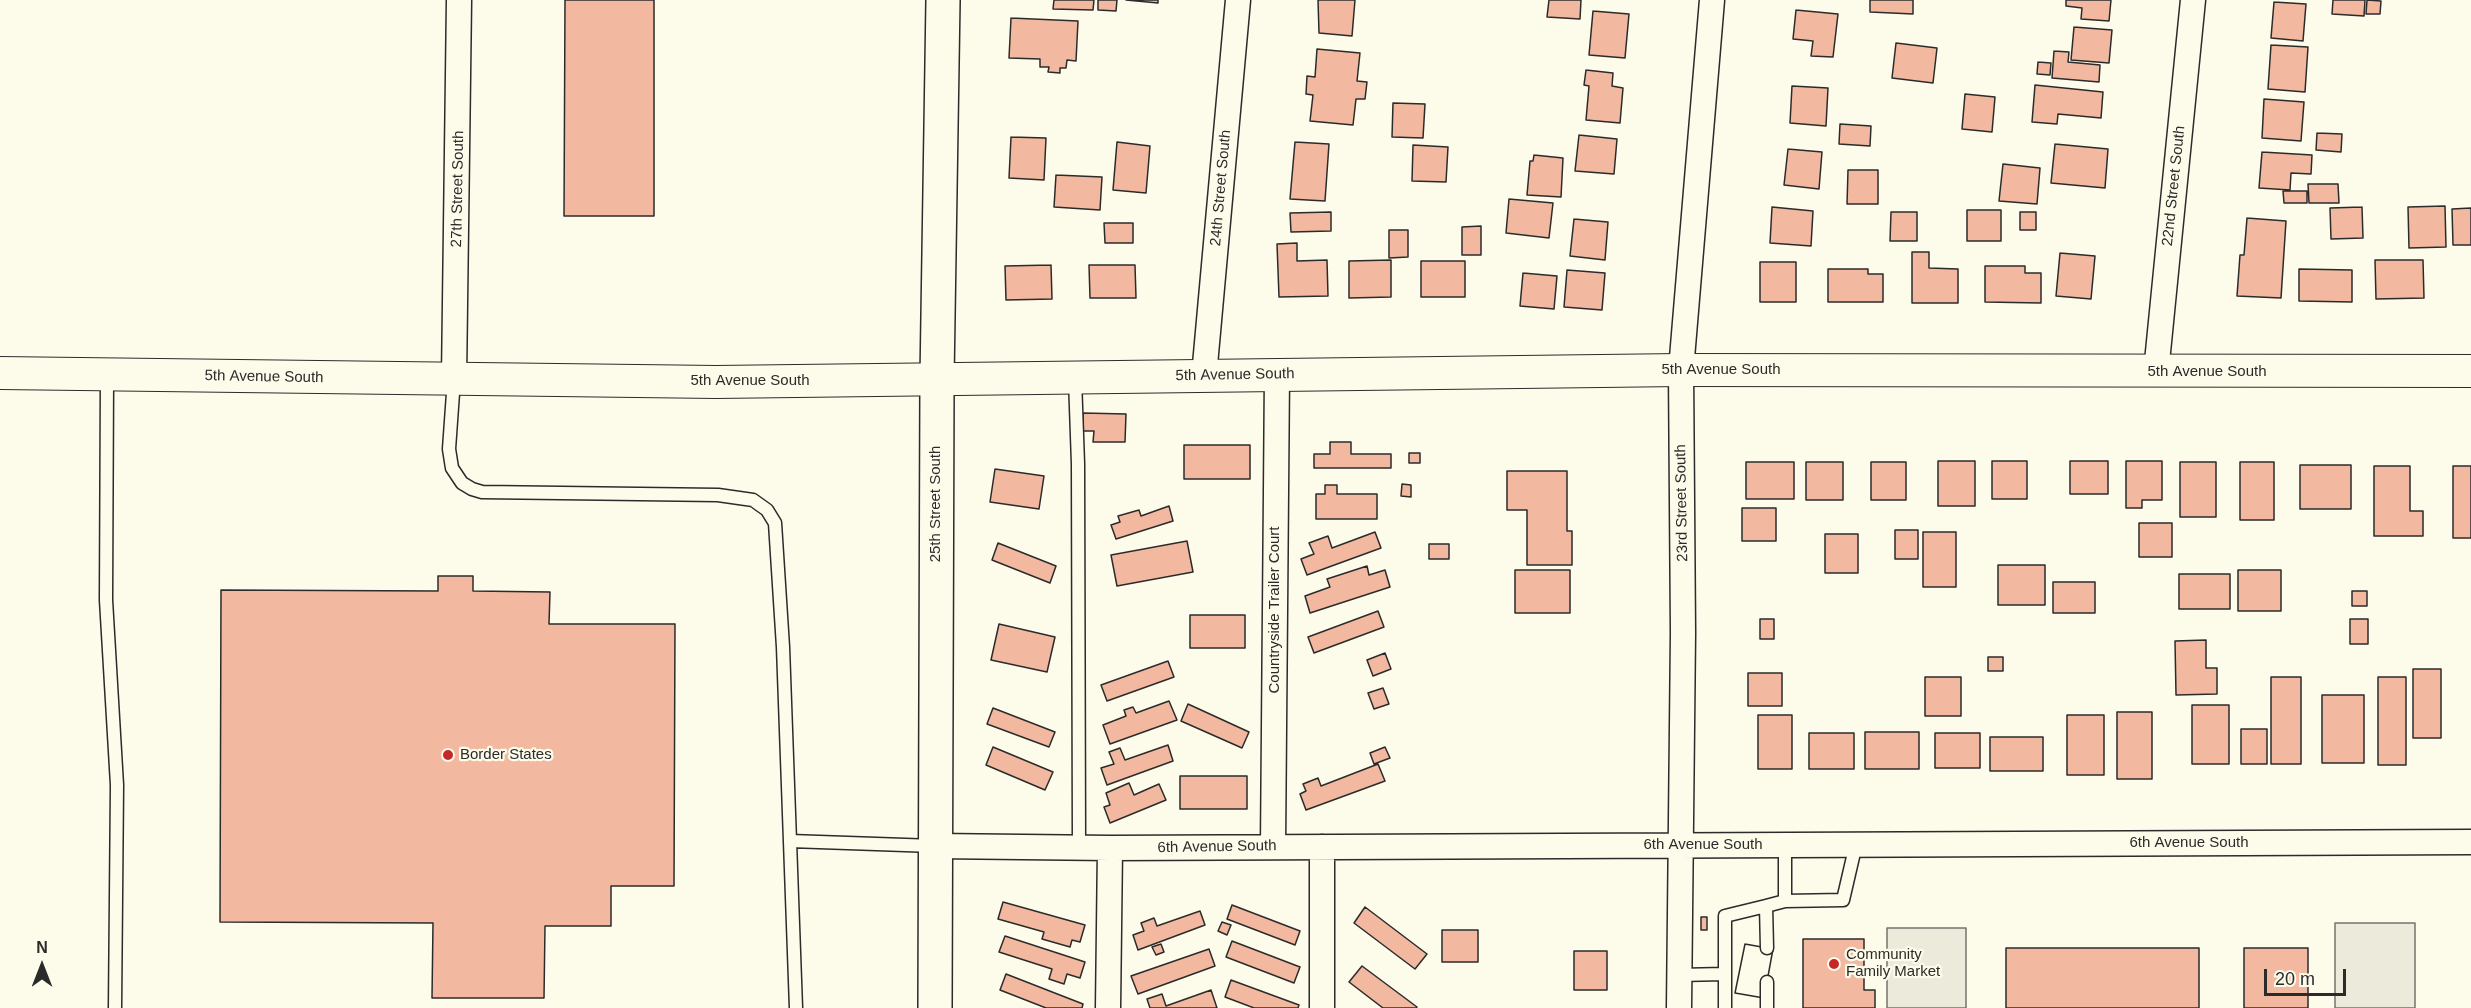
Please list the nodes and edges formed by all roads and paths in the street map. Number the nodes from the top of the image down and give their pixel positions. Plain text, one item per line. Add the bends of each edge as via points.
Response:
1 (459, 0) edge
2 (943, 0) edge
3 (1238, 0) edge
4 (1712, 0) edge
5 (2193, 0) edge
6 (1681, 370) junction
7 (2471, 371) edge
8 (2156, 372) junction
9 (0, 373) edge
10 (1277, 373) junction
11 (107, 375) junction
12 (1204, 376) junction
13 (1075, 378) junction
14 (454, 379) junction
15 (937, 379) junction
16 (790, 841) junction
17 (2471, 842) edge
18 (1785, 844) junction
19 (1856, 844) junction
20 (1681, 845) junction
21 (935, 846) junction
22 (1079, 846) junction
23 (1274, 846) junction
24 (1322, 847) junction
25 (1110, 848) junction
26 (1785, 901) junction
27 (1766, 906) junction
28 (1767, 948) dead end
29 (1724, 974) junction
30 (1679, 975) junction
31 (1767, 982) dead end
32 (115, 1008) edge
33 (796, 1008) edge
34 (935, 1008) edge
35 (1108, 1008) edge
36 (1322, 1008) edge
37 (1679, 1008) edge
38 (1725, 1008) edge
39 (1767, 1008) edge

1 - 14 street, 27th Street South
2 - 15 main road, 25th Street South
3 - 12 street, 24th Street South
4 - 6 street, 23rd Street South
5 - 8 street, 22nd Street South
6 - 8 street, 5th Avenue South
6 - 10 street, 5th Avenue South
6 - 20 street, 23rd Street South
7 - 8 street, 5th Avenue South
9 - 11 street, 5th Avenue South
10 - 12 street, 5th Avenue South
10 - 23 street, Countryside Trailer Court
11 - 14 street, 5th Avenue South
11 - 32 lane via 106,600 117,785
12 - 13 street, 5th Avenue South
13 - 15 street, 5th Avenue South
13 - 22 lane
14 - 15 street, 5th Avenue South
14 - 16 lane via 450,459 462,483 472,489 718,495 753,500 767,510 775,523 778,545
15 - 21 main road, 25th Street South
16 - 21 lane
16 - 33 lane
17 - 19 street, 6th Avenue South
18 - 19 street, 6th Avenue South
18 - 20 street, 6th Avenue South
18 - 26 lane
19 - 26 lane via 1843,900
20 - 24 street, 6th Avenue South
20 - 30 street, 23rd Street South
21 - 22 street, 6th Avenue South
21 - 34 main road, 25th Street South
22 - 25 street, 6th Avenue South
23 - 24 street, 6th Avenue South
23 - 25 street, 6th Avenue South
24 - 36 street
25 - 35 street
26 - 27 lane
27 - 28 lane
27 - 29 lane via 1725,916
29 - 30 lane
29 - 38 lane
30 - 37 street, 23rd Street South
31 - 39 lane

